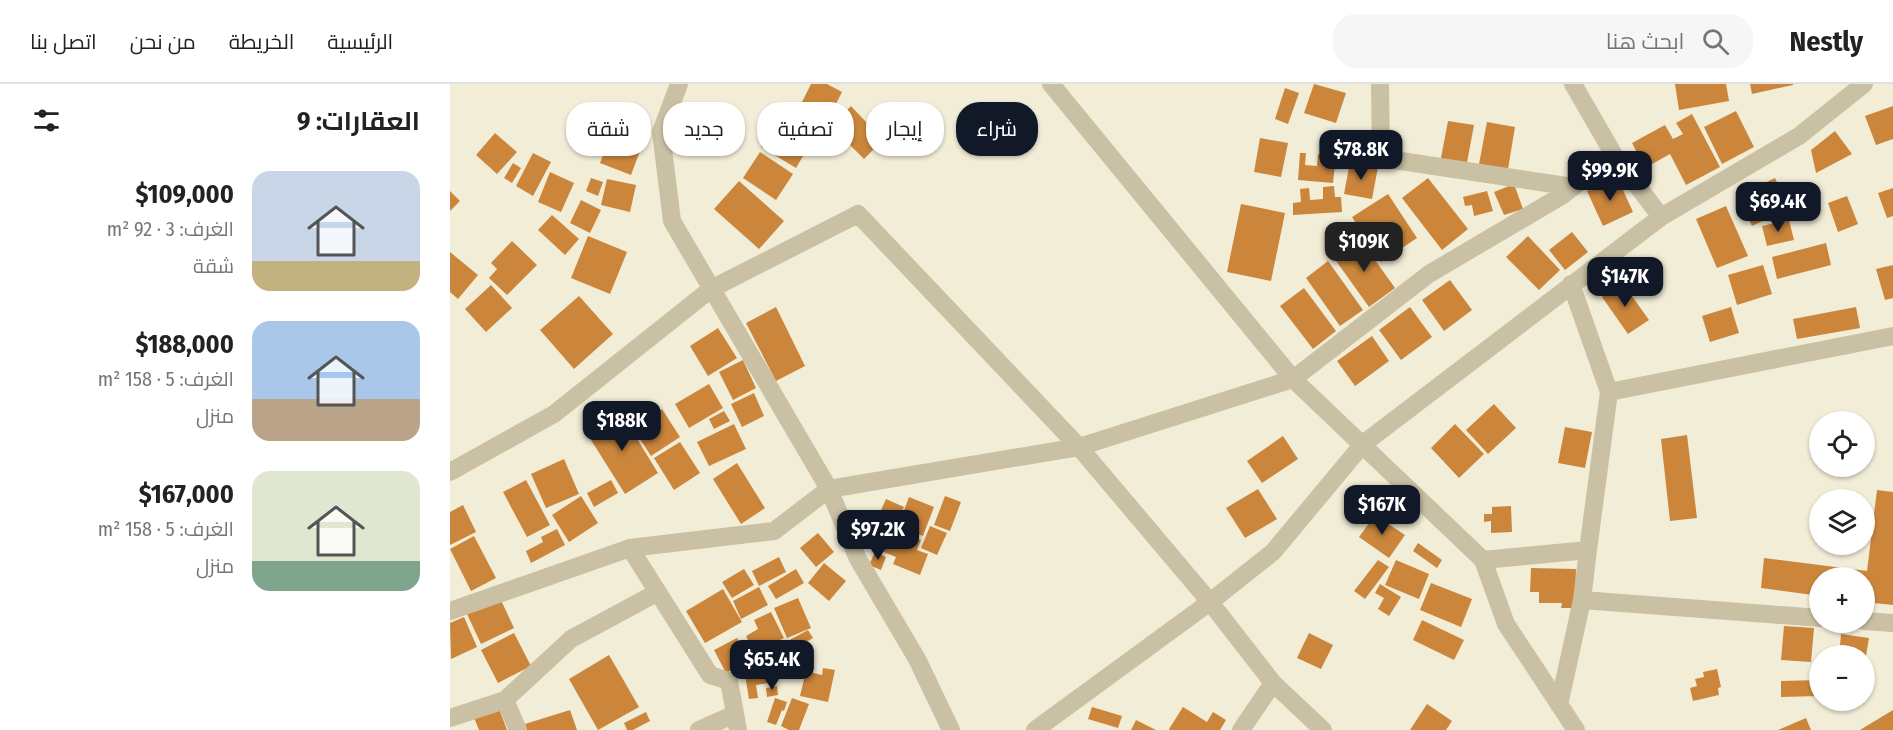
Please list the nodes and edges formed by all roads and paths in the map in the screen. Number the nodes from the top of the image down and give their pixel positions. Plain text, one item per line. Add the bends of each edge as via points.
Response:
1 (679, 84) edge
2 (1051, 84) edge
3 (1380, 84) edge
4 (1573, 84) edge
5 (1864, 84) edge
6 (1614, 155) junction
7 (1573, 187) junction
8 (1661, 217) junction
9 (1571, 284) junction
10 (711, 289) junction
11 (1893, 336) edge
12 (1293, 379) junction
13 (1609, 392) junction
14 (1363, 444) junction
15 (1079, 447) junction
16 (450, 472) edge
17 (828, 489) junction
18 (630, 548) junction
19 (1588, 550) junction
20 (1483, 560) junction
21 (658, 592) junction
22 (1582, 600) junction
23 (1210, 602) junction
24 (450, 611) edge
25 (1809, 617) edge
26 (1875, 622) edge
27 (1893, 623) edge
28 (1273, 683) junction
29 (505, 700) junction
30 (1559, 705) junction
31 (450, 718) edge
32 (736, 722) edge
33 (518, 730) edge
34 (699, 730) edge
35 (951, 730) edge
36 (1035, 730) edge
37 (1241, 730) edge
38 (1323, 730) edge
39 (1576, 730) edge

1 - 10 street via 661,132 672,221
2 - 12 street
3 - 7 street via 1381,158
4 - 6 street
5 - 8 street via 1799,136
6 - 7 street
6 - 8 street
7 - 12 street via 1429,274
8 - 9 street
9 - 13 street
9 - 14 street
10 - 15 street via 858,214
10 - 16 street via 554,414
10 - 17 street
11 - 13 street
12 - 14 street
12 - 15 street
13 - 19 street
14 - 20 street
14 - 23 street via 1273,552
15 - 17 street
15 - 23 street
17 - 18 street via 774,531
17 - 35 street via 858,559 917,659
18 - 21 street
18 - 24 street
19 - 20 street
19 - 22 street
20 - 30 street via 1506,624
21 - 29 street via 571,639
21 - 32 street via 710,675 729,681
22 - 25 street
22 - 30 street
23 - 28 street
23 - 36 street
26 - 27 street
28 - 37 street
28 - 38 street
29 - 31 street
29 - 33 street
30 - 39 street
32 - 34 street

